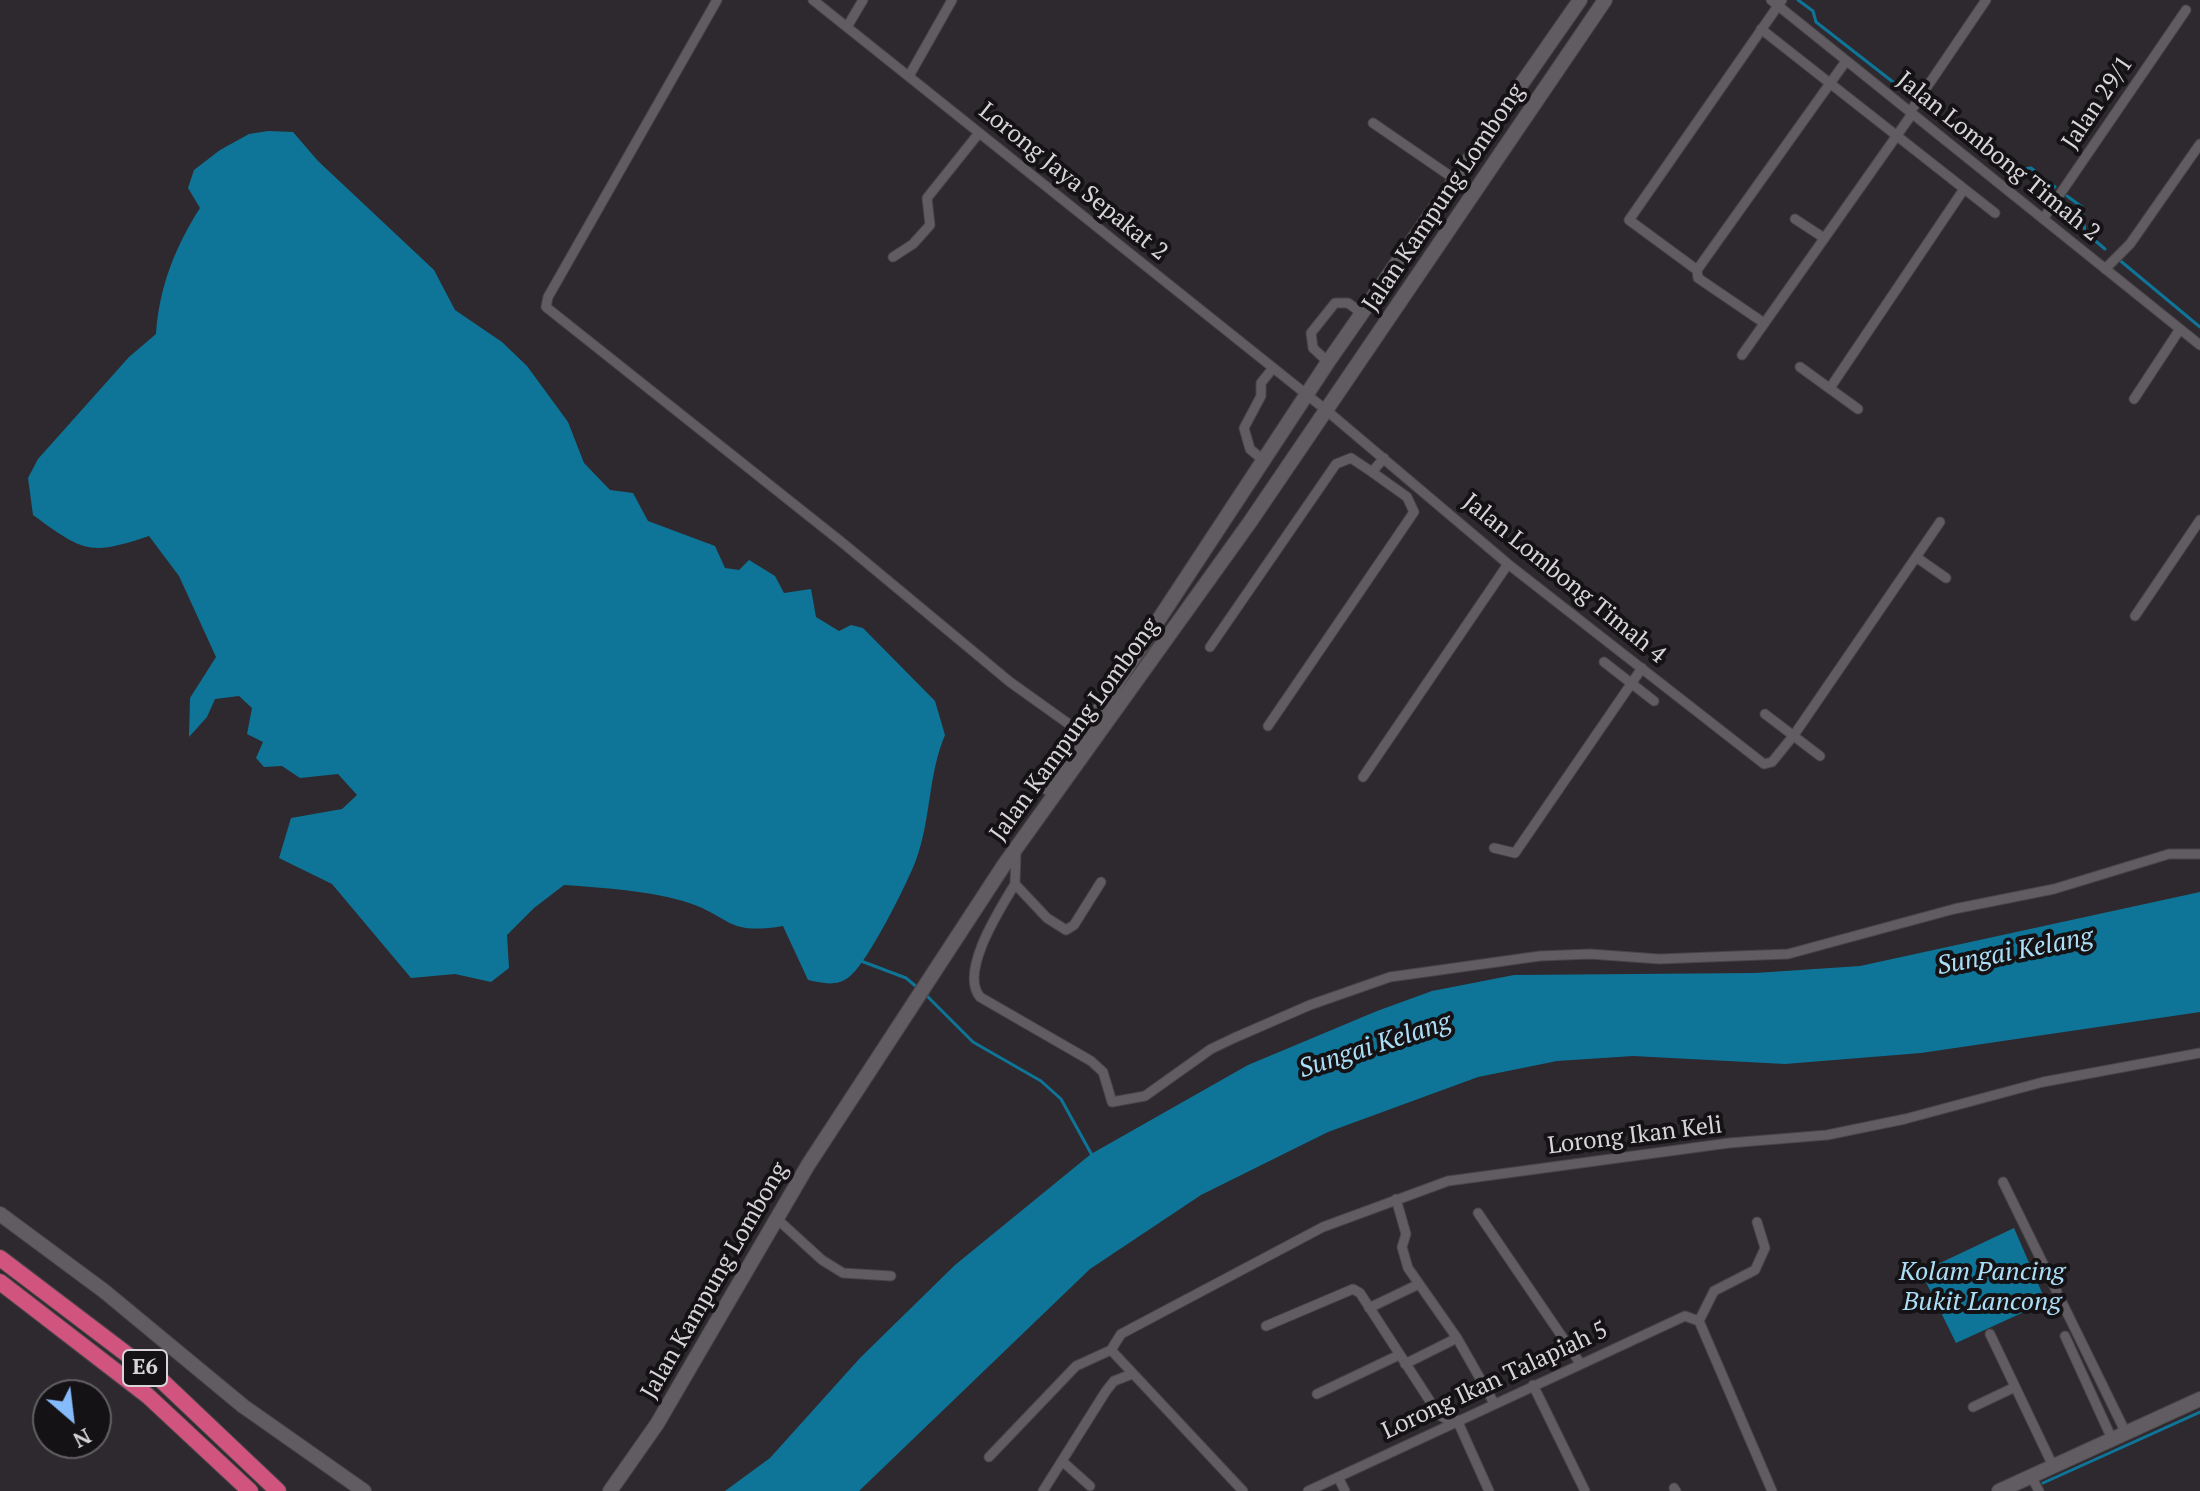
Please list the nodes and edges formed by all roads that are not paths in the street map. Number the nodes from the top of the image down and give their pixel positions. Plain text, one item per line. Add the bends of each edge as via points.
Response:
1 (717, 0) edge
2 (813, 0) edge
3 (863, 0) edge
4 (952, 0) edge
5 (1580, 0) edge
6 (1605, 0) edge
7 (1986, 0) edge
8 (1777, 2) edge
9 (2186, 10) dead end
10 (847, 27) junction
11 (1761, 29) junction
12 (1846, 61) junction
13 (909, 76) junction
14 (1828, 83) junction
15 (1911, 113) junction
16 (1373, 123) dead end
17 (979, 133) junction
18 (1896, 136) junction
19 (2200, 144) edge
20 (1456, 180) junction
21 (1964, 189) junction
22 (1995, 213) dead end
23 (1795, 219) dead end
24 (2043, 219) junction
25 (1824, 238) junction
26 (893, 257) dead end
27 (2105, 269) junction
28 (1697, 270) junction
29 (1363, 314) junction
30 (1764, 323) junction
31 (2180, 329) junction
32 (2200, 345) edge
33 (1742, 355) dead end
34 (1328, 362) junction
35 (1800, 367) dead end
36 (1273, 368) junction
37 (1830, 388) junction
38 (1308, 396) junction
39 (2134, 399) dead end
40 (1858, 409) dead end
41 (1326, 410) junction
42 (1384, 458) junction
43 (1264, 461) junction
44 (1372, 472) junction
45 (2200, 520) edge
46 (1940, 522) dead end
47 (1916, 557) junction
48 (1508, 564) junction
49 (1946, 578) dead end
50 (2135, 616) dead end
51 (1210, 647) dead end
52 (1604, 662) dead end
53 (1642, 668) junction
54 (1631, 683) junction
55 (1654, 701) dead end
56 (1765, 714) dead end
57 (1268, 726) dead end
58 (1794, 735) junction
59 (1088, 738) junction
60 (1820, 756) dead end
61 (1363, 777) dead end
62 (1494, 848) dead end
63 (1016, 849) junction
64 (2200, 854) edge
65 (1004, 865) junction
66 (1101, 882) dead end
67 (1015, 884) junction
68 (2200, 1053) edge
69 (2003, 1182) dead end
70 (1396, 1199) junction
71 (1478, 1213) dead end
72 (0, 1214) edge
73 (776, 1218) junction
74 (1757, 1222) dead end
75 (0, 1258) edge
76 (891, 1276) dead end
77 (0, 1282) edge
78 (1419, 1284) junction
79 (1369, 1308) junction
80 (1699, 1321) junction
81 (1266, 1326) dead end
82 (1990, 1334) dead end
83 (2065, 1336) dead end
84 (1457, 1338) junction
85 (1111, 1350) junction
86 (1402, 1359) junction
87 (1580, 1363) junction
88 (1132, 1374) junction
89 (1533, 1385) junction
90 (2015, 1387) junction
91 (1317, 1394) dead end
92 (2200, 1399) edge
93 (1494, 1403) junction
94 (1973, 1407) dead end
95 (1454, 1421) junction
96 (2119, 1435) junction
97 (989, 1457) dead end
98 (1062, 1461) junction
99 (2053, 1466) junction
100 (2031, 1476) junction
101 (1338, 1477) junction
102 (1090, 1486) dead end
103 (250, 1491) edge
104 (278, 1491) edge
105 (364, 1491) edge
106 (610, 1491) edge
107 (1043, 1491) edge
108 (1243, 1491) edge
109 (1308, 1491) edge
110 (1345, 1491) edge
111 (1489, 1491) edge
112 (1585, 1491) edge
113 (1772, 1491) edge
114 (1999, 1491) edge
115 (2039, 1491) edge

1 - 59 street via 546,307 1010,682
2 - 10 street, Lorong Jaya Sepakat 2
3 - 10 street
4 - 13 street
5 - 20 street, Jalan Kampung Lombong
6 - 41 street, Jalan Kampung Lombong
7 - 15 street
8 - 11 street
8 - 12 street, Jalan Lombong Timah 2
9 - 24 street, Jalan 29/1
10 - 13 street, Lorong Jaya Sepakat 2
11 - 14 street
11 - 28 street via 1629,220
12 - 14 street
12 - 15 street, Jalan Lombong Timah 2
13 - 17 street, Lorong Jaya Sepakat 2
14 - 18 street
14 - 28 street
15 - 18 street
15 - 24 street, Jalan Lombong Timah 2
16 - 20 street
17 - 26 street via 927,198 930,225
17 - 36 street, Lorong Jaya Sepakat 2
18 - 21 street
18 - 25 street
19 - 27 street via 2130,244
20 - 29 street, Jalan Kampung Lombong
21 - 22 street
21 - 37 street
23 - 25 street
24 - 27 street, Jalan Lombong Timah 2
25 - 30 street
27 - 31 street, Jalan Lombong Timah 2
28 - 30 street via 1698,278
29 - 34 street, Jalan Kampung Lombong
29 - 34 street via 1348,303 1335,303 1311,333 1313,348
30 - 33 street
31 - 32 street, Jalan Lombong Timah 2
31 - 39 street
34 - 38 street, Jalan Kampung Lombong
35 - 37 street
36 - 38 street, Lorong Jaya Sepakat 2
36 - 43 street via 1261,383 1261,396 1244,428 1250,449
37 - 40 street
38 - 41 street, Jalan Lombong Timah 4
38 - 43 street, Jalan Kampung Lombong
41 - 42 street, Jalan Lombong Timah 4
41 - 59 street, Jalan Kampung Lombong
42 - 44 street
42 - 48 street, Jalan Lombong Timah 4
43 - 59 street, Jalan Kampung Lombong
44 - 51 street via 1351,458 1336,464
44 - 57 street via 1407,497 1414,512
45 - 50 street
46 - 47 street
47 - 49 street
47 - 58 street
48 - 53 street, Jalan Lombong Timah 4
48 - 61 street
52 - 54 street
53 - 54 street
53 - 58 street, Jalan Lombong Timah 4 via 1764,764 1772,762
54 - 55 street
54 - 62 street via 1515,853
56 - 58 street
58 - 60 street
59 - 63 street, Jalan Kampung Lombong
59 - 65 street, Jalan Kampung Lombong via 1019,834
63 - 65 street, Jalan Kampung Lombong
63 - 67 street
64 - 67 street via 2169,854 2054,889 1954,909 1788,954 1540,956 1390,977 1234,1038 1145,1096 1112,1102 1103,1072 1091,1061 972,988 971,976 990,924
65 - 73 street, Jalan Kampung Lombong
66 - 67 street via 1066,930
68 - 70 street, Lorong Ikan Keli via 2043,1082 1827,1135 1448,1181
69 - 96 street
70 - 78 street via 1406,1234 1402,1247
70 - 85 street, Lorong Ikan Keli via 1323,1227 1121,1334
71 - 87 street
72 - 105 street via 104,1291 243,1406
73 - 76 street via 843,1273
73 - 106 street, Jalan Kampung Lombong via 665,1411
74 - 80 street via 1765,1248 1755,1270 1714,1291
75 - 104 highway, E6 via 162,1381
77 - 103 highway, E6 via 148,1396
78 - 79 street
78 - 84 street
79 - 81 street via 1360,1293 1347,1289
79 - 86 street
80 - 87 street, Lorong Ikan Talapiah 5 via 1685,1316
80 - 113 street
82 - 90 street
83 - 96 street
84 - 86 street
84 - 93 street
85 - 88 street
85 - 97 street, Lorong Ikan Keli via 1076,1366
86 - 91 street
86 - 95 street via 1439,1415
87 - 89 street, Lorong Ikan Talapiah 5
88 - 98 street via 1114,1381
88 - 108 street
89 - 93 street, Lorong Ikan Talapiah 5
89 - 112 street
90 - 94 street
90 - 99 street
92 - 96 street
93 - 95 street, Lorong Ikan Talapiah 5
95 - 101 street, Lorong Ikan Talapiah 5
95 - 111 street
96 - 99 street
98 - 102 street
98 - 107 street
99 - 100 street
100 - 114 street
100 - 115 street
101 - 109 street, Lorong Ikan Talapiah 5
101 - 110 street

